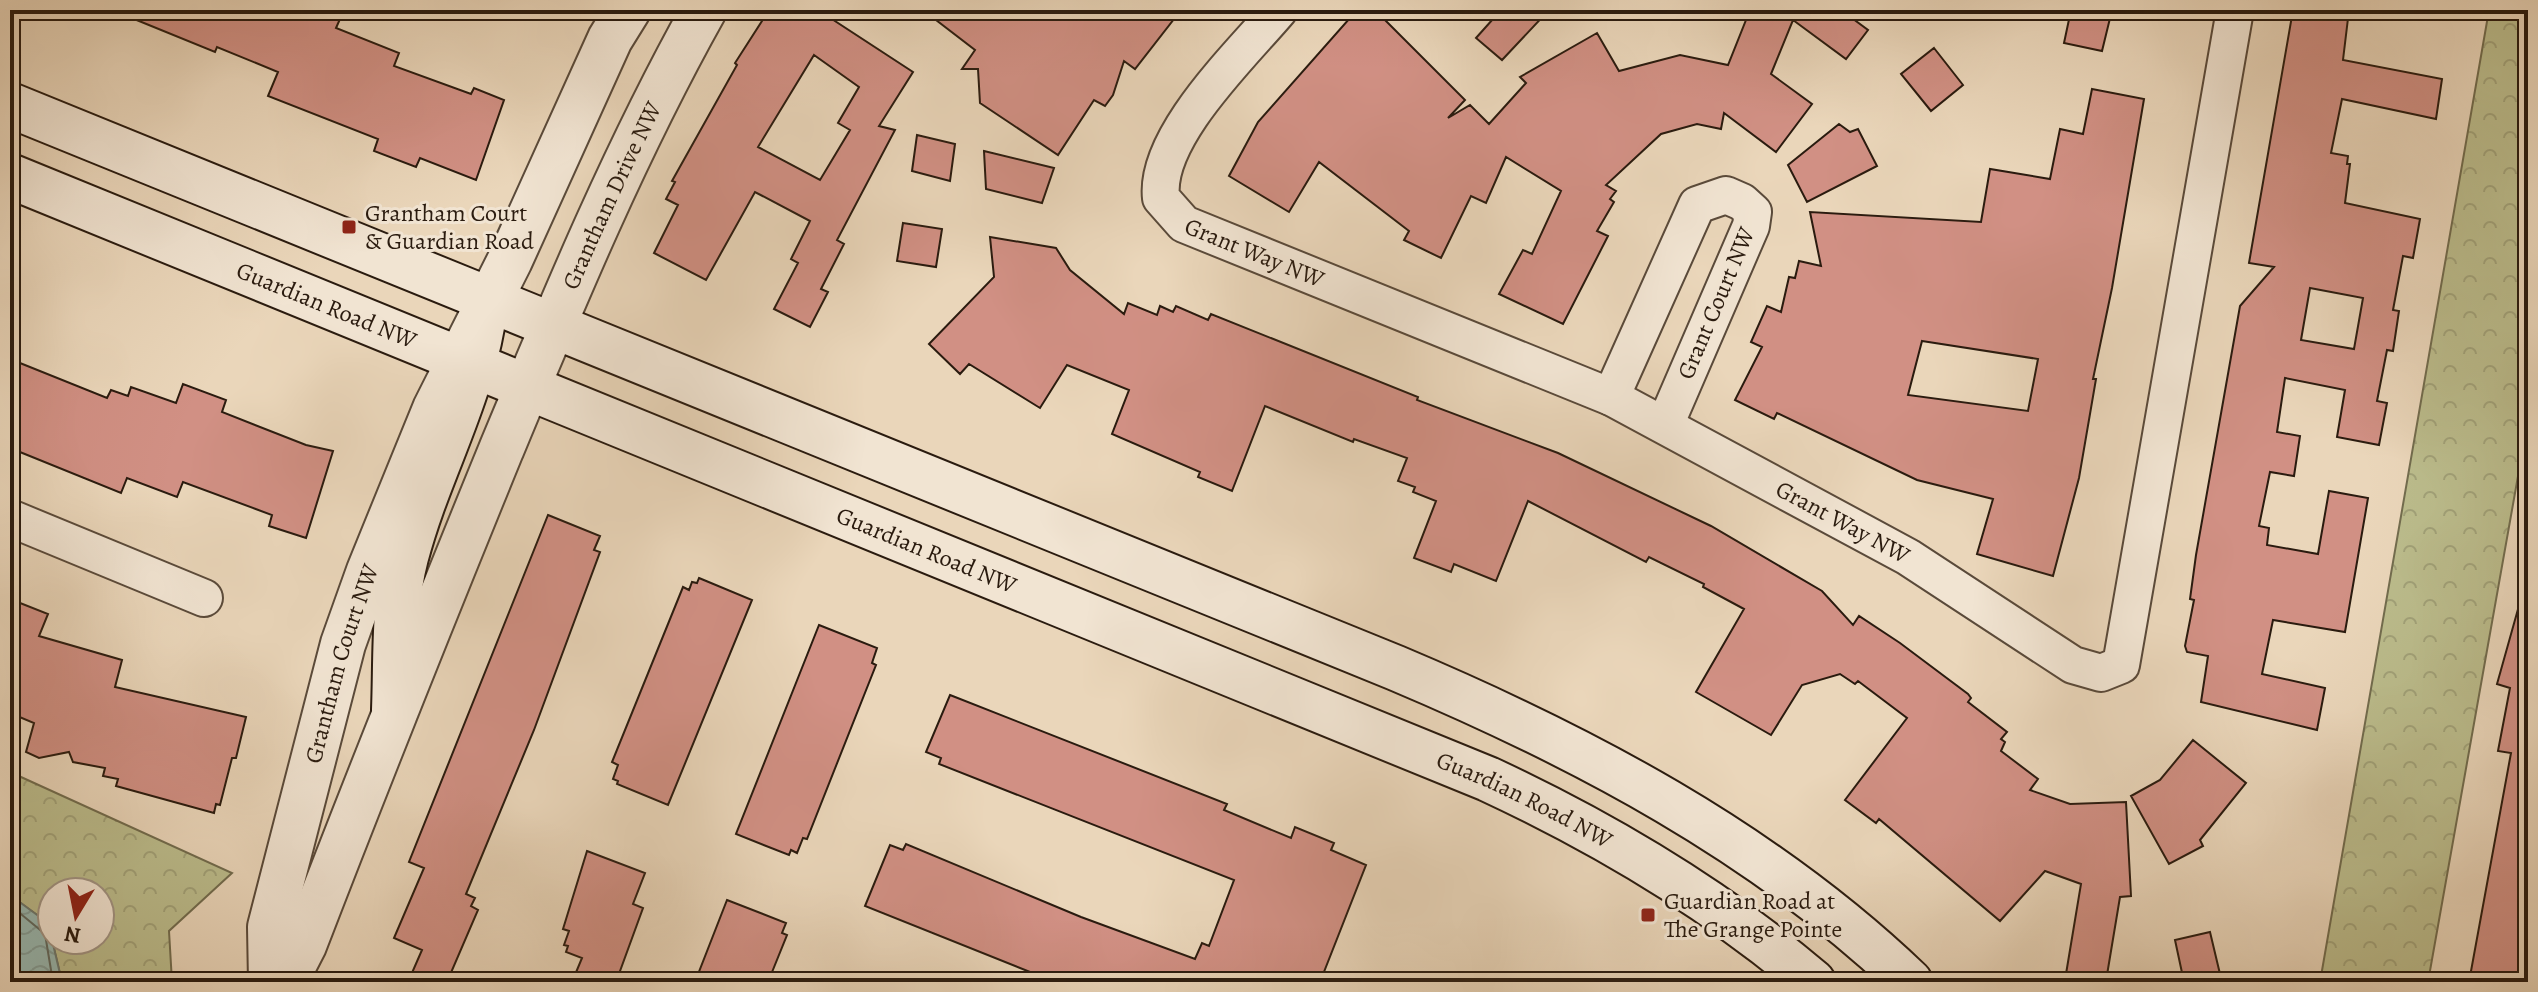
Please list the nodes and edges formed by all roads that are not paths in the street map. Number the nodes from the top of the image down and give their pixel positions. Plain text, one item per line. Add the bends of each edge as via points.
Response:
1 (628, 10) edge
2 (704, 10) edge
3 (1279, 10) edge
4 (2235, 10) edge
5 (10, 105) edge
6 (10, 176) edge
7 (486, 301) junction
8 (553, 327) junction
9 (467, 362) junction
10 (528, 386) junction
11 (1611, 397) junction
12 (1665, 425) junction
13 (10, 518) edge
14 (204, 598) dead end
15 (394, 710) junction
16 (271, 982) edge
17 (285, 982) edge
18 (1813, 982) edge
19 (1910, 982) edge

1 - 7 main road
2 - 8 main road, Grantham Drive NW via 638,136
3 - 11 street, Grant Way NW via 1170,149 1160,184 1161,198 1172,213 1203,235
4 - 12 street, Grant Way NW via 2121,665 2101,673 2073,665 1908,557
5 - 7 main road
6 - 9 main road, Guardian Road NW
7 - 8 main road
7 - 9 main road
8 - 10 main road, Grantham Drive NW
8 - 19 main road via 1539,730 1683,810 1840,923
9 - 10 main road, Guardian Road NW
9 - 15 main road via 406,558 397,611
9 - 16 main road, Grantham Court NW via 369,571 343,644 270,927
10 - 15 main road
10 - 18 main road, Guardian Road NW via 1550,808 1703,899
11 - 12 street, Grant Way NW
11 - 12 street, Grant Court NW via 1697,205 1726,195 1742,202 1753,212 1751,226
13 - 14 street
15 - 17 main road

